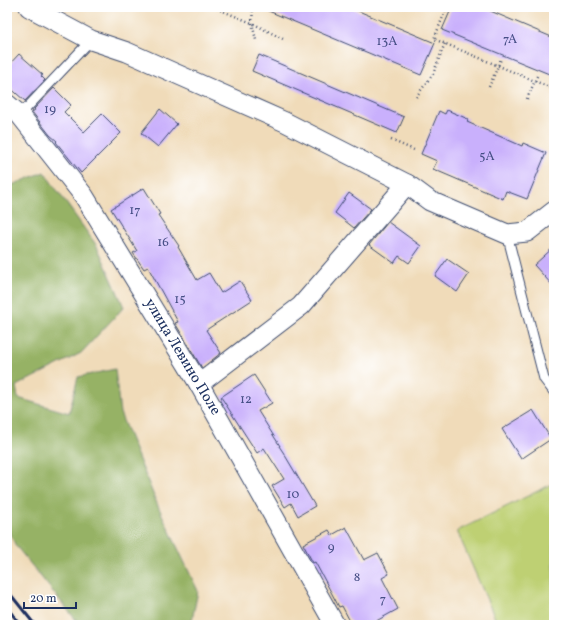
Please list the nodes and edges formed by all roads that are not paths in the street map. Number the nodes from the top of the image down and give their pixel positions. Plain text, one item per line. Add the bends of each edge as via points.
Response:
1 (29, 7) edge
2 (91, 40) junction
3 (14, 109) edge
4 (406, 184) junction
5 (554, 211) edge
6 (507, 234) junction
7 (199, 384) junction
8 (554, 392) edge
9 (335, 625) edge

1 - 2 street
2 - 3 lane
2 - 4 street via 127,52 285,122
3 - 7 street, улица Левино Поле via 84,196
4 - 6 street via 430,201
4 - 7 street via 301,306
5 - 6 street via 527,232
6 - 8 lane via 544,379
7 - 9 street, улица Левино Поле

